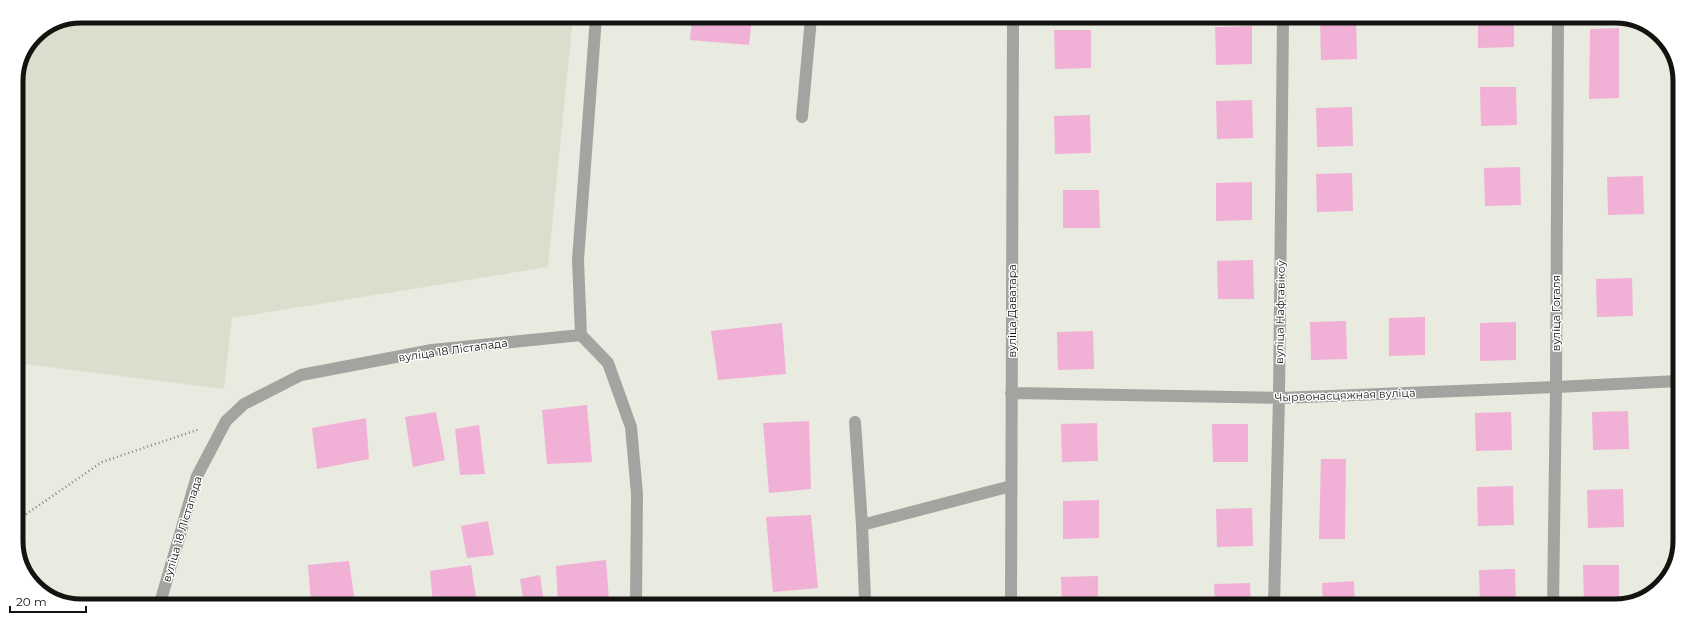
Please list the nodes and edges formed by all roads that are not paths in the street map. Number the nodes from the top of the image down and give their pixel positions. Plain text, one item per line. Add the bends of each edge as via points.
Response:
1 (596, 23) edge
2 (811, 23) edge
3 (1013, 23) edge
4 (1283, 23) edge
5 (1558, 23) edge
6 (802, 117) dead end
7 (581, 335) junction
8 (1673, 381) edge
9 (1556, 388) junction
10 (1011, 393) junction
11 (1279, 398) junction
12 (855, 422) dead end
13 (1011, 486) junction
14 (862, 525) junction
15 (161, 599) edge
16 (636, 599) edge
17 (865, 599) dead end
18 (1011, 599) edge
19 (1274, 599) edge
20 (1553, 599) edge

1 - 7 street via 578,260
2 - 6 street
3 - 10 street, вуліца Даватара
4 - 11 street, вуліца Нафтавікоў
5 - 9 street, вуліца Гогаля
7 - 15 street, вуліца 18 Лістапада via 432,350 301,375 244,404 226,421 197,476
7 - 16 street via 608,363 631,427 637,494
8 - 9 street, Чырвонасцяжная вуліца
9 - 11 street, Чырвонасцяжная вуліца
9 - 20 street, вуліца Гогаля
10 - 11 street, Чырвонасцяжная вуліца
10 - 13 street, вуліца Даватара
11 - 19 street, вуліца Нафтавікоў
12 - 14 street
13 - 14 street
13 - 18 street, вуліца Даватара
14 - 17 street

